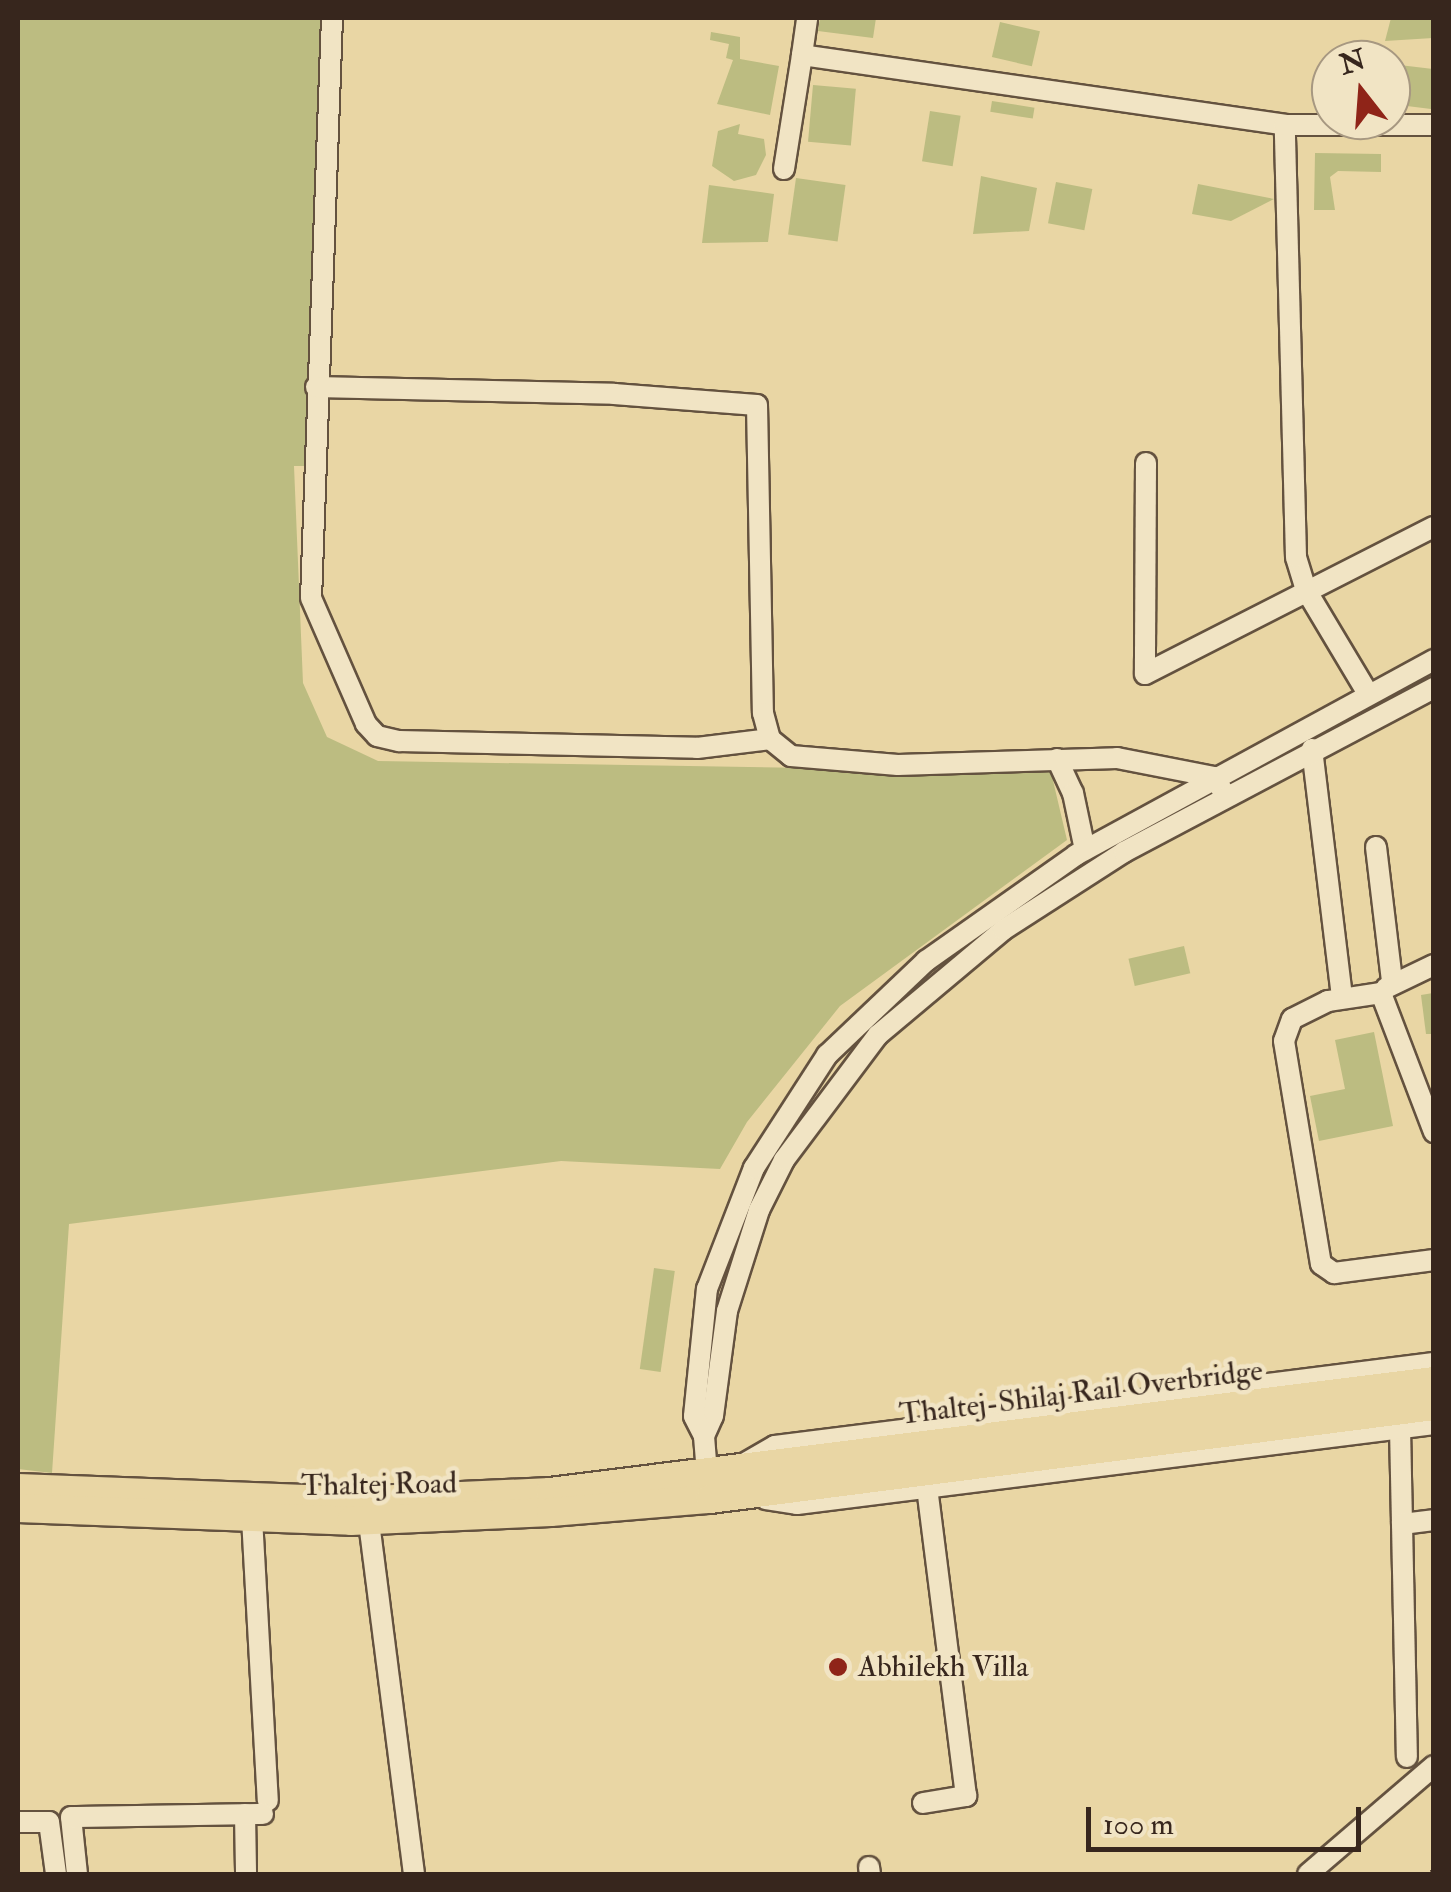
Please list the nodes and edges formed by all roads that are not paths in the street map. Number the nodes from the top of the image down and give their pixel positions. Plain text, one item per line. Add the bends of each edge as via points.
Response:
1 (332, 18) edge
2 (807, 18) edge
3 (802, 55) junction
4 (1286, 125) junction
5 (1434, 125) edge
6 (784, 169) dead end
7 (316, 387) junction
8 (1146, 463) dead end
9 (1434, 527) edge
10 (1306, 590) junction
11 (1434, 660) edge
12 (1434, 688) edge
13 (1368, 692) junction
14 (770, 740) junction
15 (1312, 749) junction
16 (1058, 759) junction
17 (1214, 776) junction
18 (1226, 796) junction
19 (1376, 847) dead end
20 (1084, 850) junction
21 (1434, 965) edge
22 (1387, 987) junction
23 (1342, 997) junction
24 (1434, 1132) edge
25 (1434, 1260) edge
26 (1434, 1363) edge
27 (1434, 1381) edge
28 (1434, 1406) edge
29 (1434, 1424) edge
30 (1400, 1428) junction
31 (704, 1436) junction
32 (806, 1473) junction
33 (738, 1481) junction
34 (708, 1485) junction
35 (18, 1488) edge
36 (927, 1488) junction
37 (18, 1508) edge
38 (368, 1510) junction
39 (252, 1518) junction
40 (1434, 1520) edge
41 (1402, 1524) junction
42 (1407, 1757) dead end
43 (1434, 1766) edge
44 (923, 1803) dead end
45 (259, 1810) junction
46 (18, 1822) edge
47 (56, 1874) edge
48 (77, 1874) edge
49 (246, 1874) edge
50 (414, 1874) edge
51 (1308, 1874) edge

1 - 7 street
2 - 3 street
3 - 4 street
3 - 6 street
4 - 5 street
4 - 10 street via 1296,558
7 - 14 street via 311,598 354,703 377,736 697,748
7 - 14 street via 614,394 757,405 763,712
8 - 10 street via 1146,674
9 - 10 street
10 - 13 street
11 - 13 street
12 - 15 street
13 - 17 street
14 - 16 street via 791,756 898,765
15 - 18 street
15 - 23 street
16 - 17 street via 1117,758
16 - 20 street via 1073,793
17 - 18 street
17 - 20 street
18 - 31 street via 1003,930 903,1012 842,1076 784,1160 759,1210 727,1311
19 - 22 street
20 - 31 street via 926,960 848,1031 808,1084 754,1168 718,1253 702,1324 694,1416
21 - 22 street
22 - 23 street
22 - 24 street
23 - 25 street via 1292,1019 1285,1030 1321,1264 1334,1273
26 - 33 street via 775,1446
27 - 32 main road, Thaltej-Shilaj Rail Overbridge
28 - 32 main road, Thaltej-Shilaj Rail Overbridge
29 - 30 street
30 - 36 street
30 - 41 street
31 - 34 street
32 - 33 main road, Thaltej-Shilaj Rail Overbridge
33 - 34 main road, Thaltej-Shilaj Rail Overbridge
33 - 36 street via 797,1504
34 - 38 main road, Thaltej-Shilaj Rail Overbridge
35 - 38 main road
36 - 44 street via 966,1796
37 - 39 main road, Thaltej Road
38 - 39 main road, Thaltej Road
38 - 50 street
39 - 45 street
40 - 41 street
41 - 42 street
43 - 51 street
45 - 48 street via 71,1817
45 - 49 street
46 - 47 street via 49,1822

